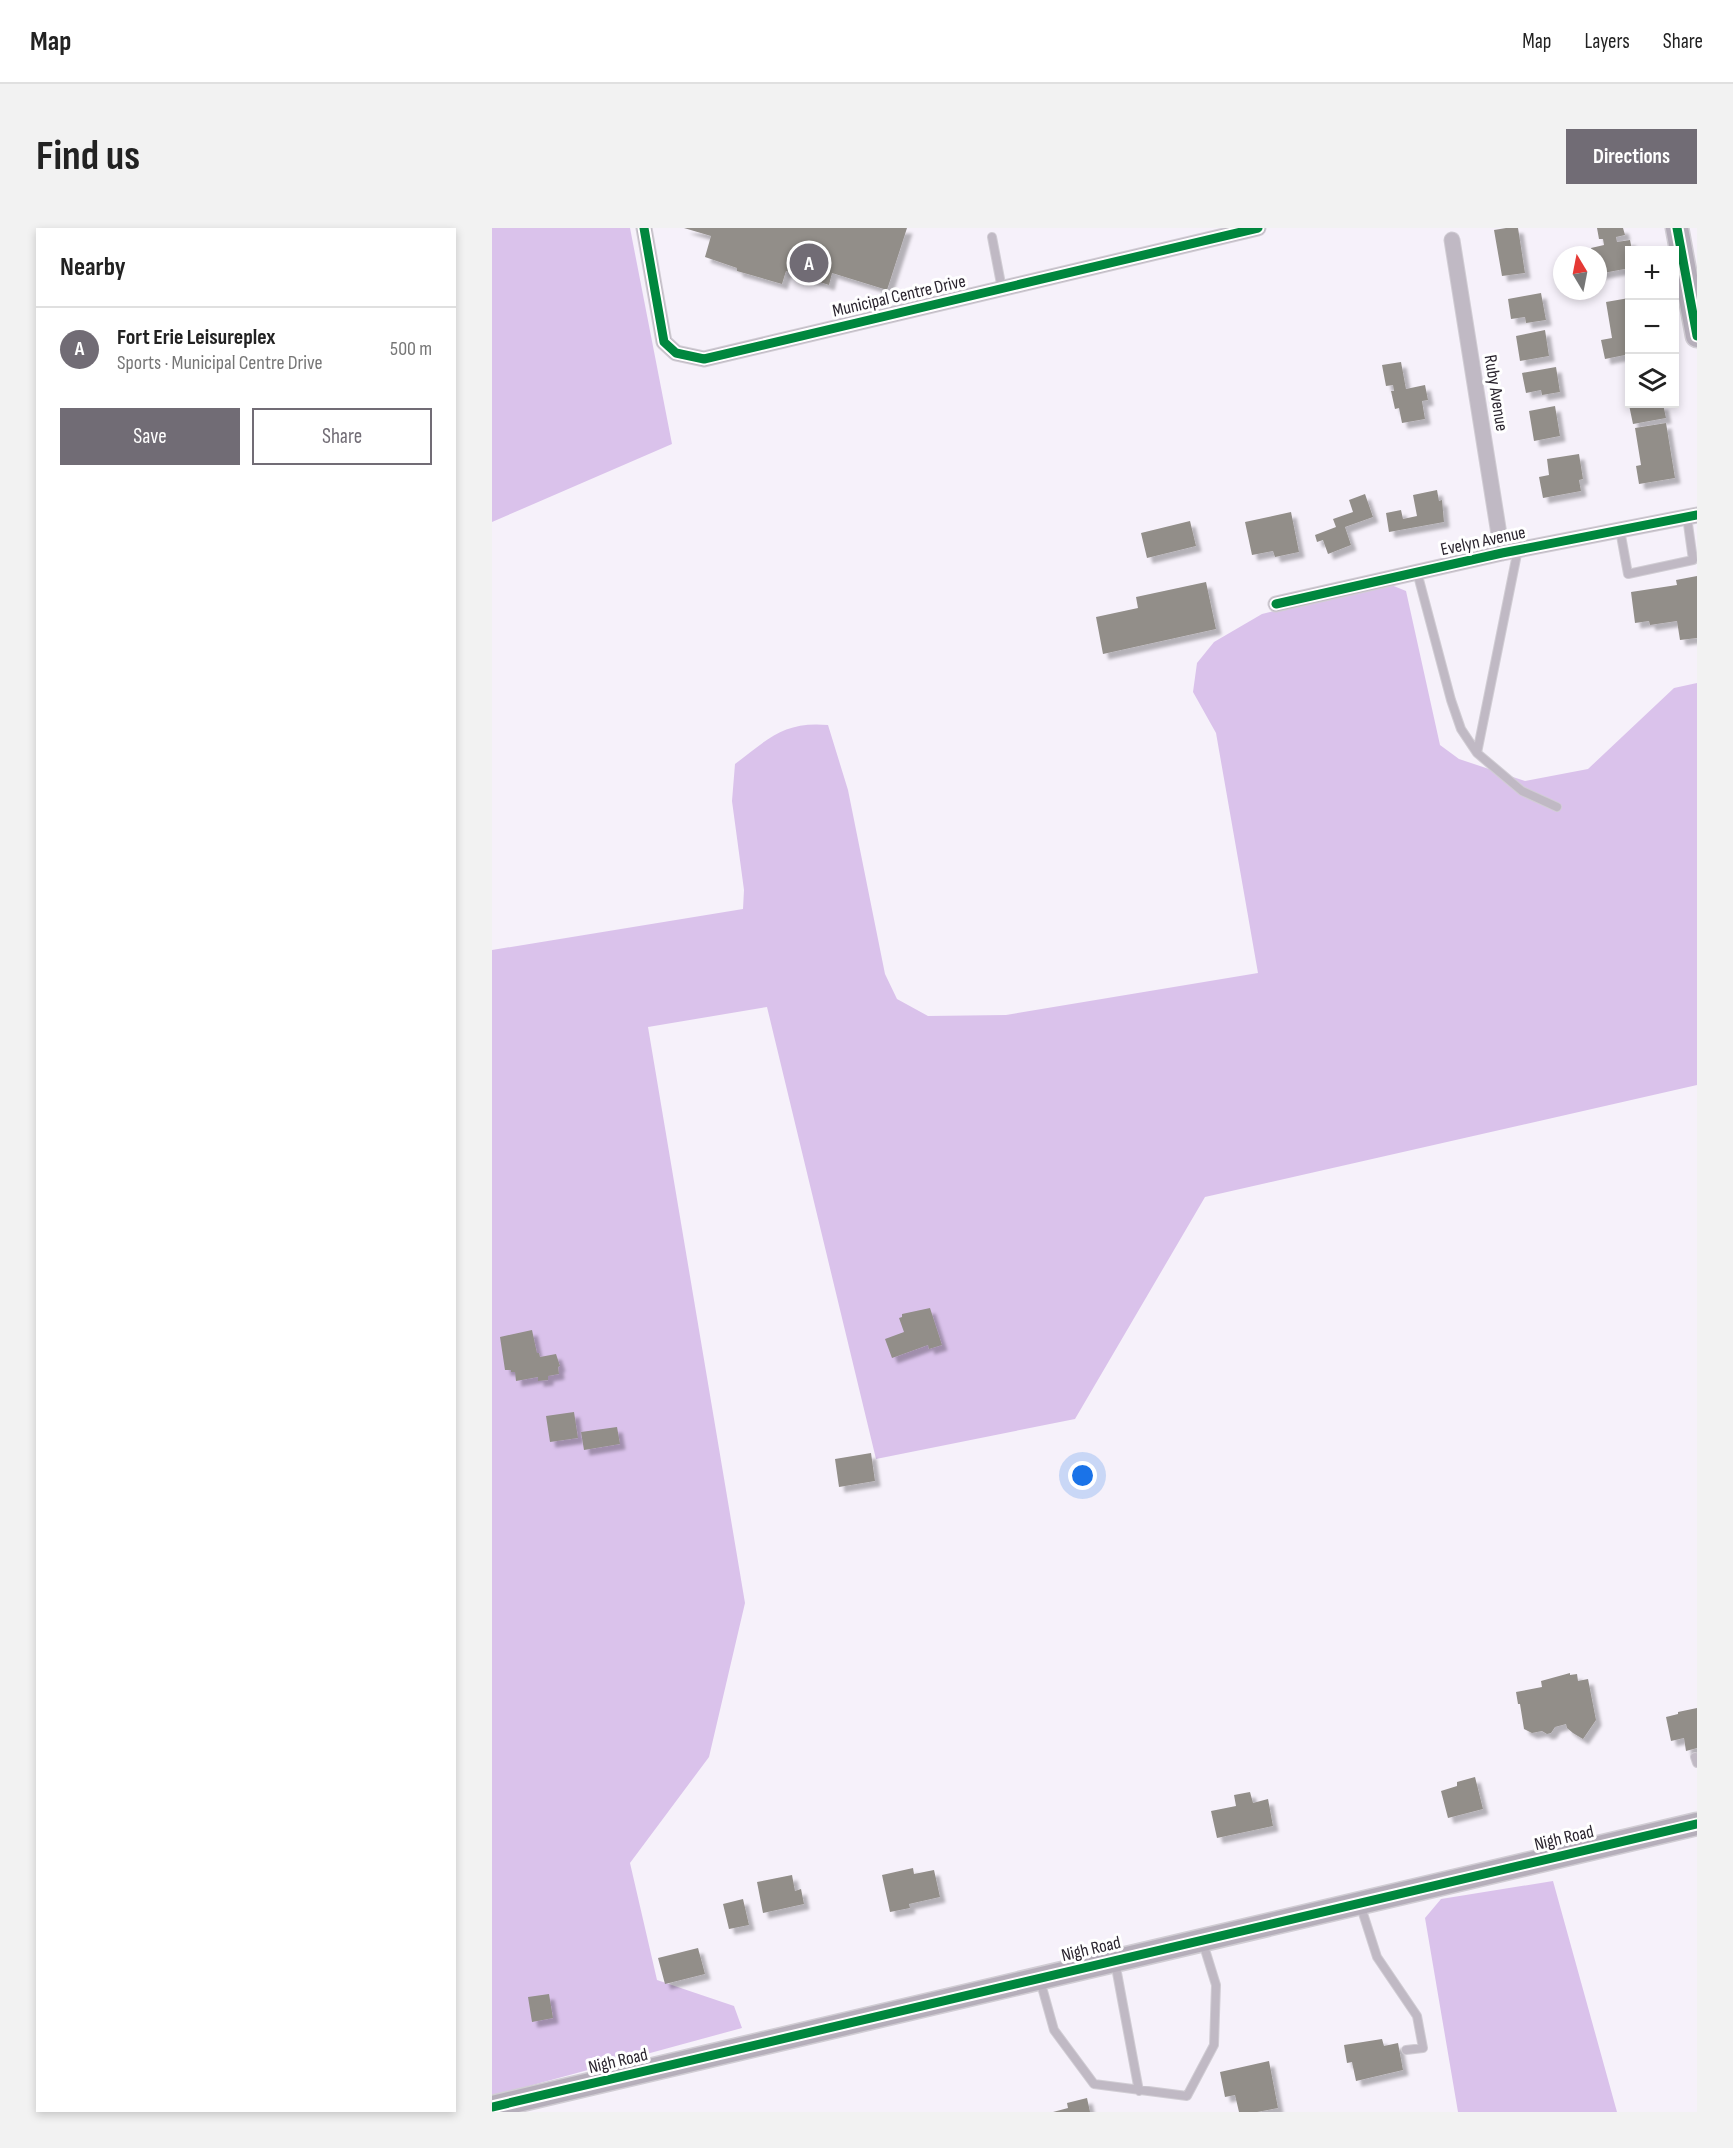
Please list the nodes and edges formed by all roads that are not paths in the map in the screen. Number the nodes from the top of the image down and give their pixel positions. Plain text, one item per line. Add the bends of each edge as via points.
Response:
1 (644, 228) edge
2 (1258, 228) edge
3 (1677, 228) edge
4 (992, 237) dead end
5 (1452, 240) dead end
6 (1002, 289) junction
7 (1697, 336) edge
8 (1692, 516) edge
9 (1620, 530) junction
10 (1518, 549) junction
11 (1502, 553) junction
12 (1417, 572) junction
13 (1276, 604) dead end
14 (1477, 753) junction
15 (1557, 807) dead end
16 (1697, 1824) edge
17 (1359, 1903) junction
18 (1202, 1940) junction
19 (1115, 1961) junction
20 (1040, 1978) junction
21 (1406, 2050) dead end
22 (1139, 2091) junction
23 (492, 2107) edge

1 - 6 street, Municipal Centre Drive via 664,342 676,353 704,359
2 - 6 street, Municipal Centre Drive
3 - 7 street
4 - 6 lane
5 - 11 street, Ruby Avenue
8 - 9 street, Evelyn Avenue
8 - 9 lane via 1693,560 1628,574
9 - 10 street, Evelyn Avenue
10 - 11 street, Evelyn Avenue
10 - 14 lane
11 - 12 street, Evelyn Avenue
12 - 13 street, Evelyn Avenue
12 - 14 lane via 1451,700 1461,729
14 - 15 lane via 1522,791
16 - 17 street, Nigh Road
17 - 18 street, Nigh Road
17 - 21 lane via 1377,1957 1417,2016 1423,2048
18 - 19 street, Nigh Road
18 - 22 lane via 1216,1985 1214,2046 1187,2096
19 - 20 street, Nigh Road
19 - 22 lane
20 - 22 lane via 1054,2030 1094,2084
20 - 23 street, Nigh Road

